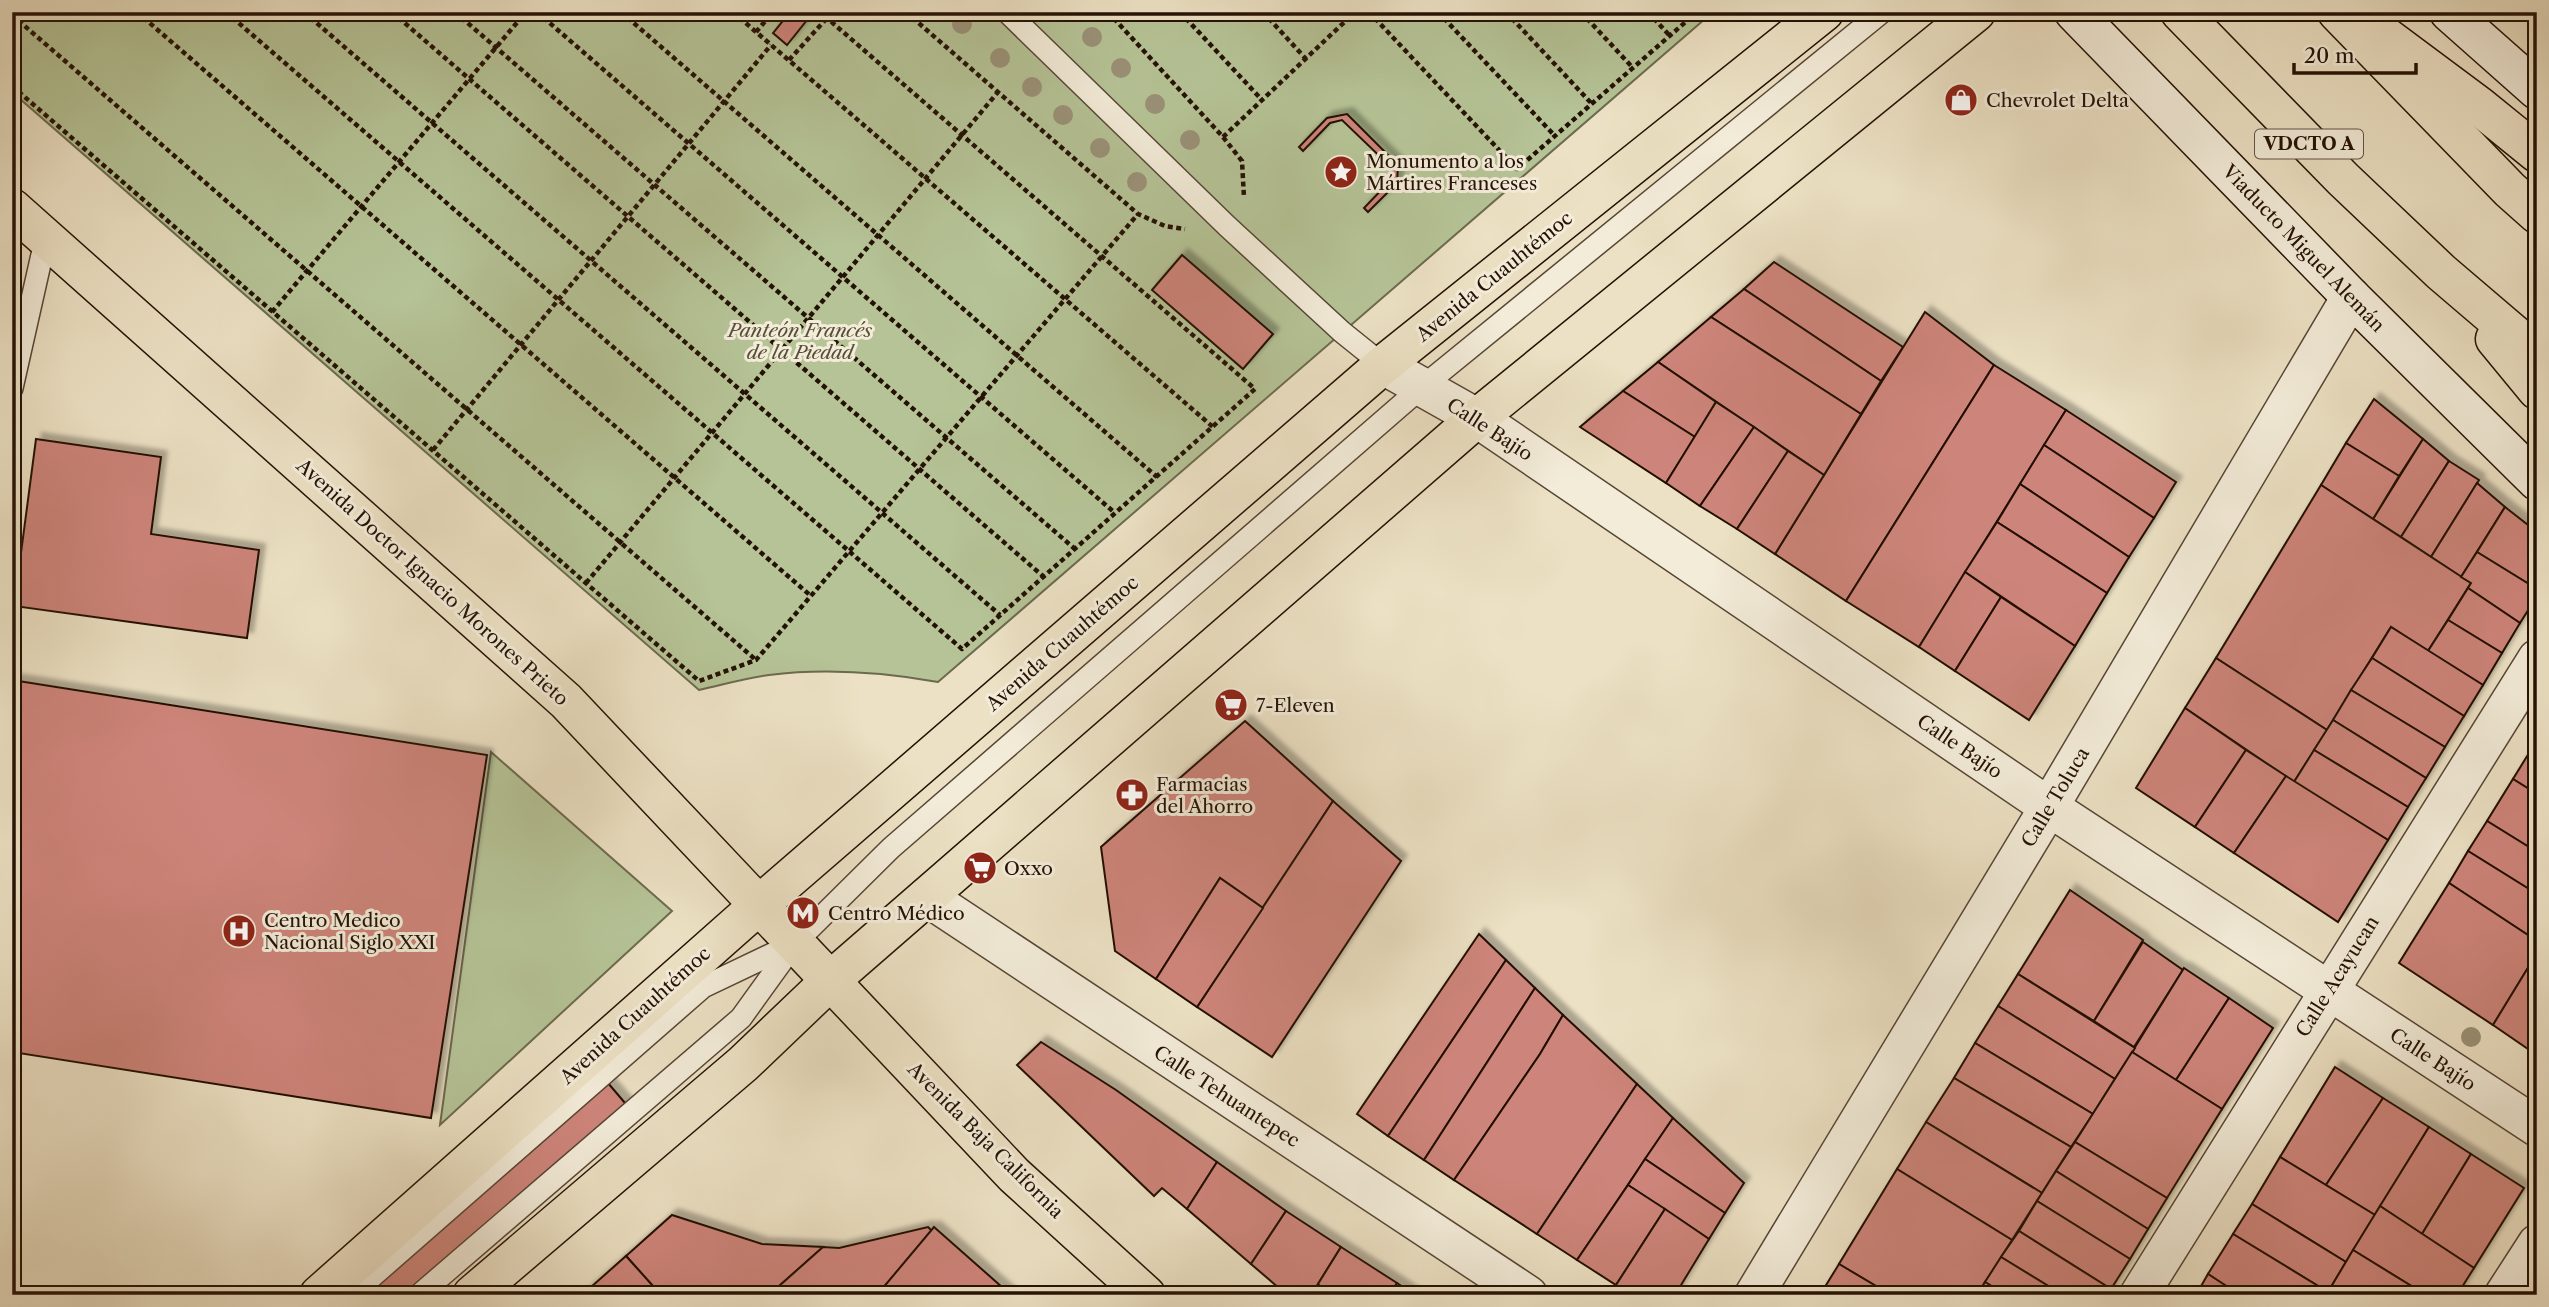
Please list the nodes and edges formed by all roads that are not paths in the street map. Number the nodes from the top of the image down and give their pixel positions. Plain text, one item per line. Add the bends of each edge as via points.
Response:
1 (1007, 12) edge
2 (1824, 12) edge
3 (1882, 12) edge
4 (1976, 12) edge
5 (2074, 12) edge
6 (2180, 12) edge
7 (2337, 12) edge
8 (2353, 12) edge
9 (2449, 12) edge
10 (2537, 90) edge
11 (2537, 153) edge
12 (12, 208) edge
13 (2537, 214) edge
14 (46, 237) junction
15 (2441, 272) junction
16 (2351, 297) junction
17 (2537, 354) edge
18 (1383, 365) junction
19 (1422, 387) junction
20 (12, 388) edge
21 (2537, 390) edge
22 (1477, 418) junction
23 (2537, 481) edge
24 (2537, 659) edge
25 (2049, 807) junction
26 (927, 897) junction
27 (759, 905) junction
28 (795, 943) junction
29 (831, 981) junction
30 (2328, 990) junction
31 (2537, 1127) edge
32 (2537, 1244) edge
33 (318, 1295) edge
34 (351, 1295) edge
35 (419, 1295) edge
36 (472, 1295) edge
37 (1146, 1295) edge
38 (1528, 1295) edge
39 (1754, 1295) edge
40 (2139, 1295) edge
41 (2504, 1295) edge

1 - 18 lane via 1227,226
2 - 18 main road, Avenida Cuauhtémoc
3 - 19 lane
4 - 22 main road
5 - 16 street, Viaducto Miguel Alemán
6 - 15 main road, VDCTO A
7 - 13 main road
8 - 11 main road
9 - 10 street
12 - 14 main road, Avenida Doctor Ignacio Morones Prieto
14 - 20 lane
14 - 27 main road, Avenida Doctor Ignacio Morones Prieto via 566,701
15 - 17 main road, VDCTO A
15 - 21 main road
16 - 23 street, Viaducto Miguel Alemán
16 - 25 street, Calle Toluca
18 - 19 street, Calle Bajío
18 - 27 main road, Avenida Cuauhtémoc
19 - 22 street, Calle Bajío
19 - 28 lane via 891,848
22 - 25 street, Calle Bajío
22 - 26 main road
24 - 30 street, Calle Acayucan
25 - 30 street, Calle Bajío
25 - 39 street, Calle Toluca
26 - 29 main road
26 - 38 street, Calle Tehuantepec
27 - 28 main road, Avenida Doctor Ignacio Morones Prieto
27 - 33 main road, Avenida Cuauhtémoc
28 - 29 main road, Avenida Doctor Ignacio Morones Prieto
28 - 34 lane via 703,987
28 - 35 lane via 741,1018
29 - 36 main road via 743,1064
29 - 37 main road, Avenida Baja California via 1014,1175
30 - 31 street, Calle Bajío
30 - 40 street, Calle Acayucan
32 - 41 street

